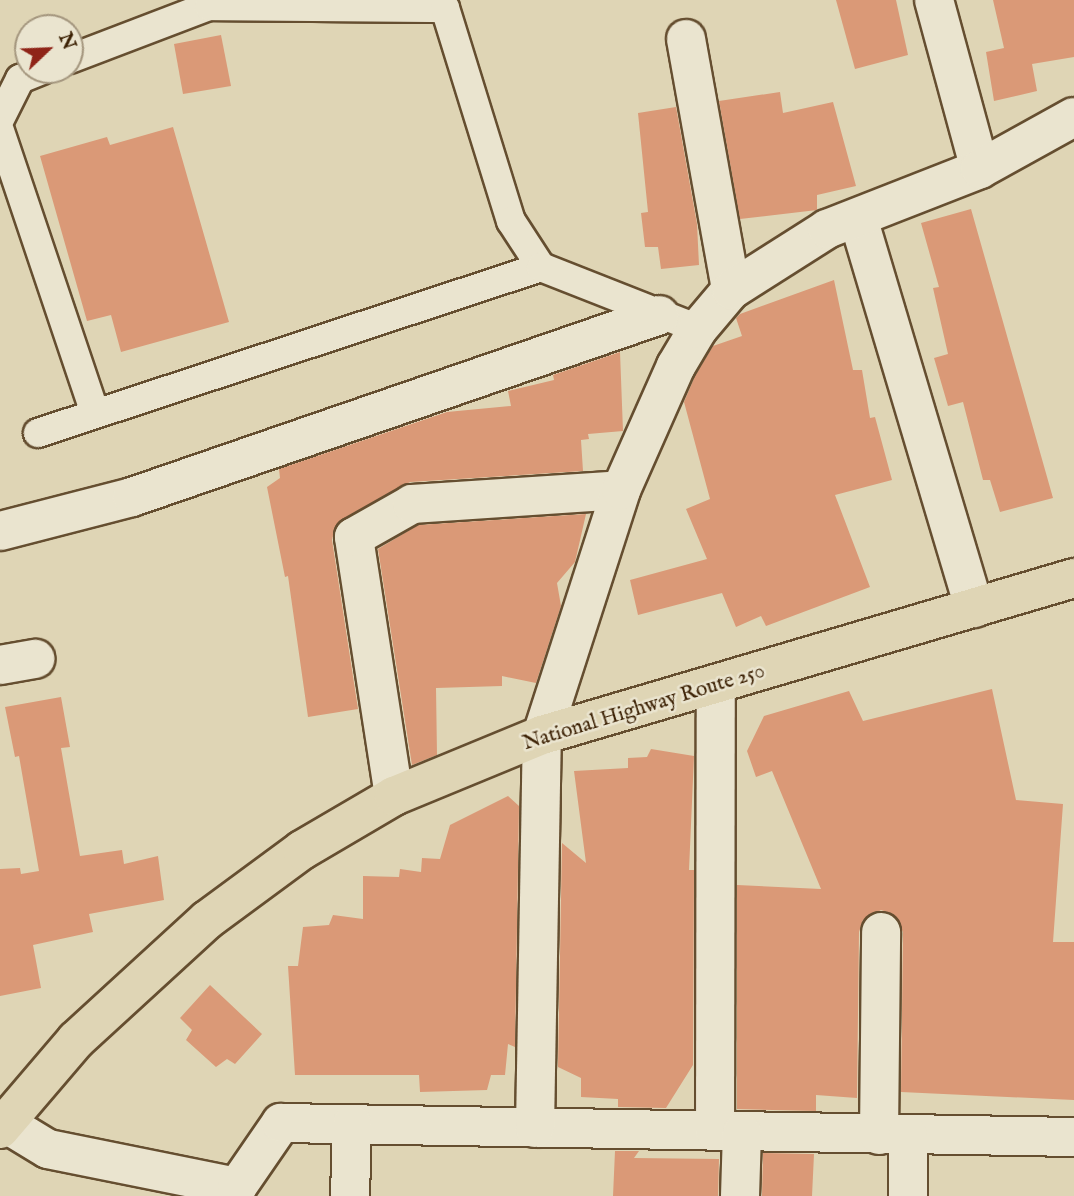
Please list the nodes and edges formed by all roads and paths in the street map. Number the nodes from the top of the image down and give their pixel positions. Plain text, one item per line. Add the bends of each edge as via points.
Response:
1 (934, 0) edge
2 (686, 39) dead end
3 (84, 54) edge
4 (18, 84) edge
5 (1074, 117) edge
6 (0, 119) edge
7 (0, 131) edge
8 (980, 169) junction
9 (858, 218) junction
10 (541, 267) junction
11 (731, 290) junction
12 (660, 315) junction
13 (698, 329) junction
14 (95, 413) junction
15 (38, 433) dead end
16 (621, 490) junction
17 (0, 531) edge
18 (1074, 578) edge
19 (974, 608) junction
20 (716, 687) junction
21 (542, 735) junction
22 (394, 796) junction
23 (880, 932) dead end
24 (352, 1125) junction
25 (3, 1126) edge
26 (535, 1128) junction
27 (729, 1132) junction
28 (894, 1135) junction
29 (1074, 1137) edge
30 (351, 1196) edge
31 (740, 1196) edge
32 (908, 1196) edge

1 - 8 street
2 - 11 street
3 - 10 lane via 209,6 445,8 511,221
4 - 6 lane
5 - 8 street
7 - 14 lane
8 - 9 street
9 - 11 street via 827,229
9 - 19 street
10 - 12 lane
10 - 14 lane
11 - 13 street
12 - 13 lane
12 - 17 street via 132,496
13 - 16 street via 676,366
14 - 15 lane
16 - 21 street
16 - 22 street via 412,504 354,537
18 - 19 highway, National Highway Route 250
19 - 20 highway, National Highway Route 250
20 - 21 highway, National Highway Route 250
20 - 27 street
21 - 22 highway, National Highway Route 250
21 - 26 street
22 - 25 highway, National Highway Route 250 via 302,850 207,920 76,1040
23 - 28 street
24 - 25 street via 281,1124 237,1187 48,1149
24 - 26 street
24 - 30 street
26 - 27 street
27 - 28 street
27 - 31 street
28 - 29 street
28 - 32 street

